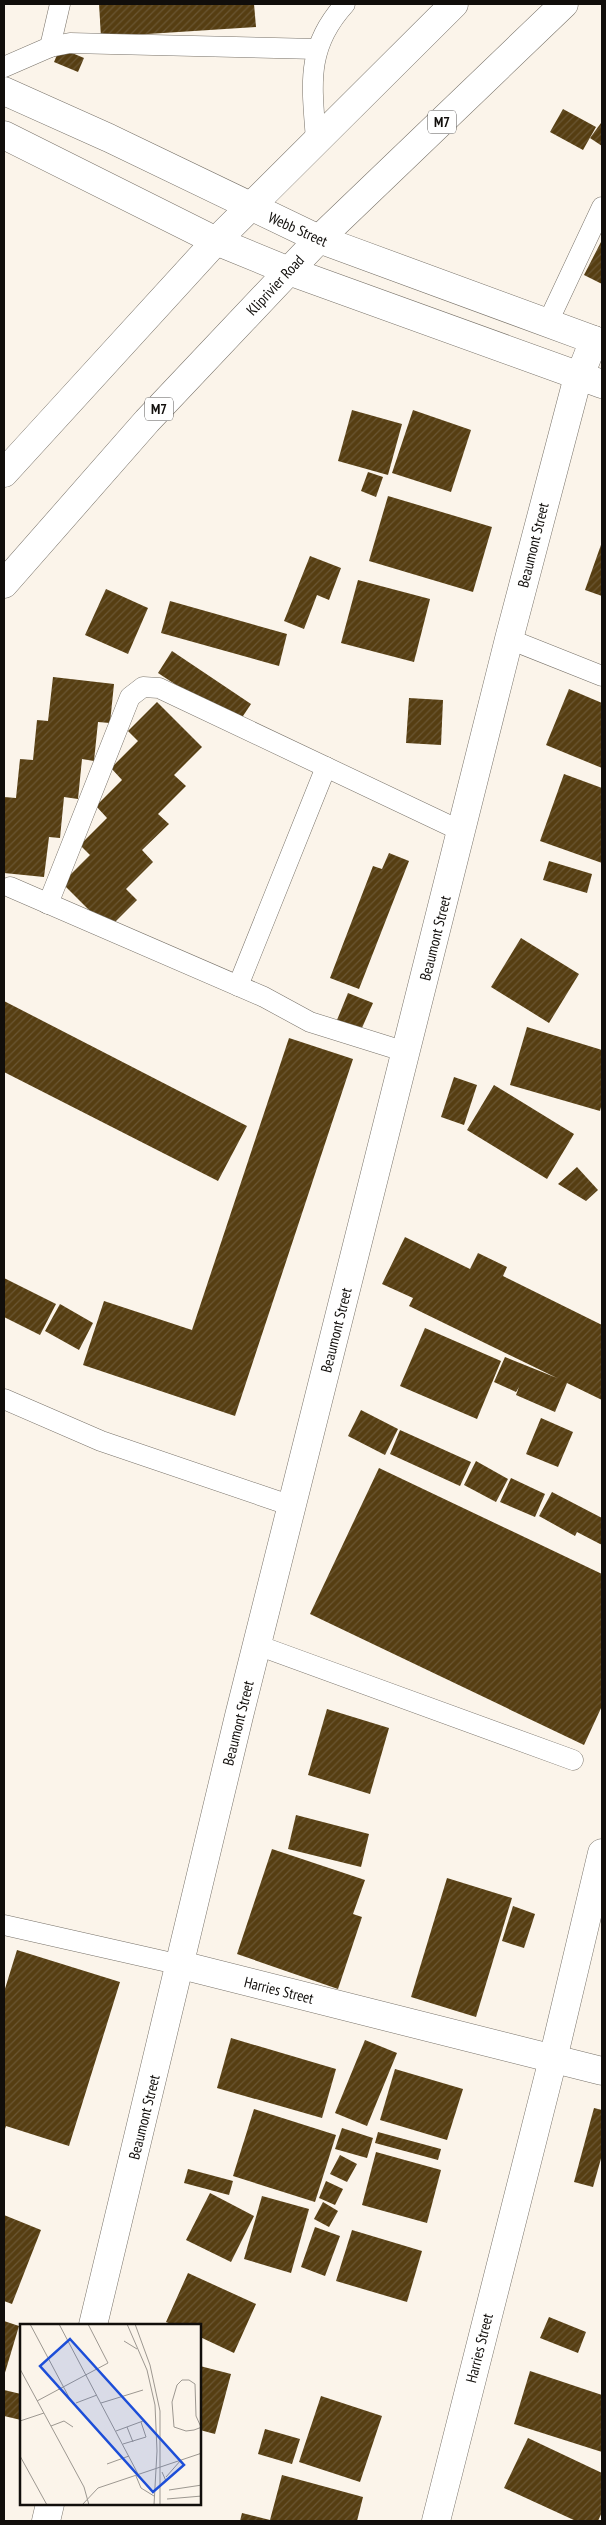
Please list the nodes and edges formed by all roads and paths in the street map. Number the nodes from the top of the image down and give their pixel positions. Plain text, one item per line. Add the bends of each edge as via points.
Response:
1 (60, 4) edge
2 (345, 4) edge
3 (454, 4) edge
4 (564, 4) edge
5 (50, 47) junction
6 (317, 49) junction
7 (4, 68) edge
8 (4, 90) edge
9 (4, 134) edge
10 (316, 140) junction
11 (249, 207) junction
12 (602, 207) edge
13 (319, 239) junction
14 (216, 241) junction
15 (289, 271) junction
16 (548, 322) junction
17 (598, 342) edge
18 (590, 380) edge
19 (4, 473) edge
20 (4, 584) edge
21 (509, 639) junction
22 (602, 676) edge
23 (326, 767) junction
24 (461, 831) junction
25 (10, 887) dead end
26 (48, 904) junction
27 (238, 986) junction
28 (406, 1052) junction
29 (4, 1399) edge
30 (292, 1506) junction
31 (257, 1646) junction
32 (573, 1760) dead end
33 (602, 1853) edge
34 (4, 1925) edge
35 (181, 1965) junction
36 (553, 2059) junction
37 (602, 2071) edge
38 (93, 2324) edge
39 (50, 2505) edge
40 (46, 2521) edge
41 (436, 2521) edge

1 - 5 lane
2 - 6 lane via 335,14
3 - 10 street
4 - 13 street, Kliprivier Road / M7
5 - 6 lane via 79,43
5 - 7 lane
6 - 10 lane via 312,80
8 - 11 street, Webb Street
9 - 14 street
10 - 11 street
11 - 13 street, Webb Street
11 - 14 street
12 - 16 lane
13 - 15 street, Kliprivier Road / M7
13 - 16 street, Webb Street
14 - 15 street
14 - 19 street
15 - 18 street
15 - 20 street, Kliprivier Road / M7 via 147,422
16 - 17 street, Webb Street
17 - 18 street, Beaumont Street
18 - 21 street, Beaumont Street
21 - 22 lane
21 - 24 street, Beaumont Street
23 - 24 lane
23 - 26 lane via 159,688 143,687 130,697
23 - 27 lane
24 - 28 street, Beaumont Street
25 - 26 lane
26 - 27 lane
27 - 28 lane via 310,1022
28 - 30 street, Beaumont Street
29 - 30 lane via 101,1441
30 - 31 street, Beaumont Street
31 - 32 lane
31 - 35 street, Beaumont Street
33 - 36 street, Harries Street
34 - 35 lane, Harries Street
35 - 36 street, Harries Street
35 - 38 street, Beaumont Street
36 - 37 street, Harries Street
36 - 41 street, Harries Street
39 - 40 street

